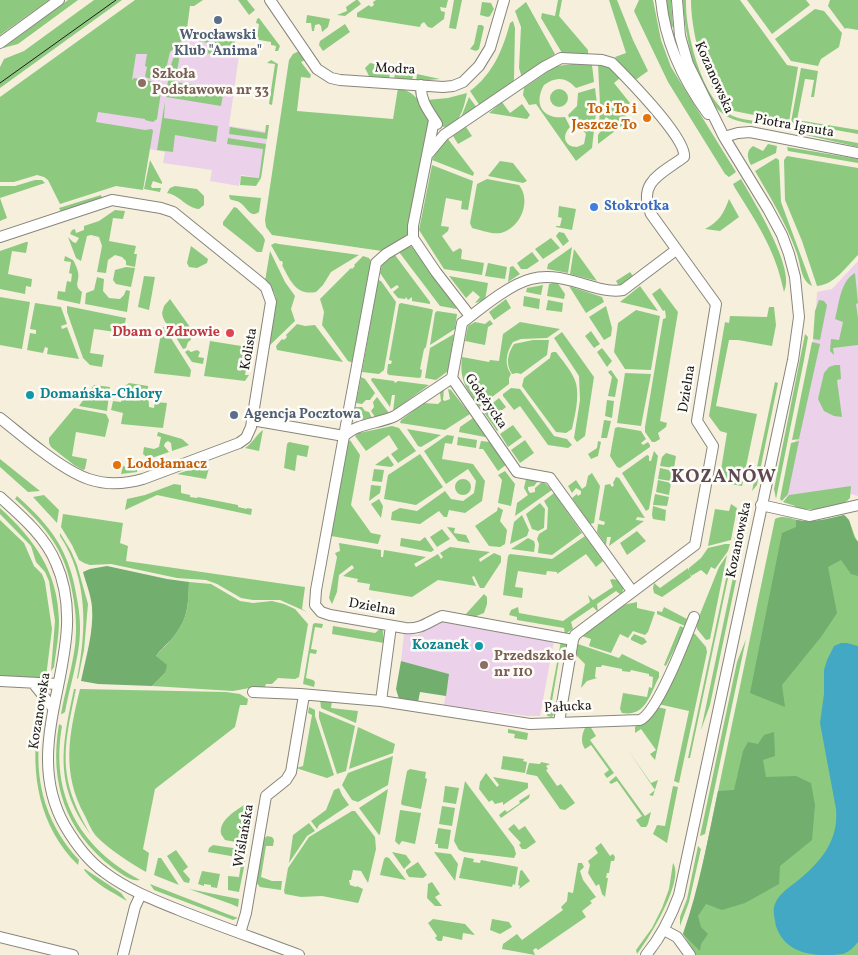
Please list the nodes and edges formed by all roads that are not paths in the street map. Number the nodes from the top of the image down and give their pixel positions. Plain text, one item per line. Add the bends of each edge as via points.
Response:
1 (59, 0) edge
2 (270, 0) edge
3 (504, 0) edge
4 (661, 0) edge
5 (677, 0) edge
6 (0, 43) edge
7 (421, 85) junction
8 (434, 120) junction
9 (444, 135) junction
10 (724, 137) junction
11 (429, 153) junction
12 (858, 153) edge
13 (0, 237) edge
14 (413, 238) junction
15 (676, 250) junction
16 (470, 316) junction
17 (452, 378) junction
18 (0, 418) edge
19 (252, 420) junction
20 (344, 436) junction
21 (0, 497) edge
22 (761, 505) junction
23 (858, 505) edge
24 (632, 591) junction
25 (694, 617) dead end
26 (391, 626) junction
27 (573, 640) junction
28 (0, 681) edge
29 (32, 683) junction
30 (58, 684) junction
31 (253, 692) dead end
32 (304, 695) junction
33 (382, 700) junction
34 (53, 708) junction
35 (559, 722) junction
36 (141, 894) junction
37 (664, 930) junction
38 (240, 933) junction
39 (0, 937) edge
40 (73, 955) edge
41 (123, 955) edge
42 (299, 955) edge
43 (646, 955) edge
44 (690, 955) edge

1 - 6 street
2 - 7 street, Modra via 310,61 324,75 340,80
3 - 7 street, Modra via 490,48 471,76 454,86
4 - 10 street, Kozanowska via 675,57 696,98
5 - 10 street, Kozanowska via 685,54
7 - 8 street via 421,96
8 - 9 street
8 - 11 street
9 - 11 street
9 - 15 street, Dzielna via 561,58 612,63 672,130 684,150 684,157 650,182 646,198 651,214
10 - 12 street, Piotra Ignuta via 750,132
10 - 22 street, Kozanowska via 782,235 793,270 799,317
11 - 14 street
13 - 19 street, Kolista via 112,200 173,212 262,284 269,295 270,310
14 - 16 street
14 - 20 street, Dzielna via 376,262
15 - 16 street, Gołężycka via 623,290 601,289 559,277 532,278
15 - 24 street, Dzielna via 716,304 696,420 713,446 695,545
16 - 17 street, Gołężycka via 462,322
17 - 20 street via 395,416 354,428
17 - 24 street, Gołężycka via 517,472 550,478
18 - 19 street, Kolista via 74,474 109,484 128,483 240,443 246,438
19 - 20 street
20 - 26 street, Dzielna via 315,600 318,608 330,615
21 - 30 street, Kozanowska via 36,532 60,573 67,626
22 - 23 street via 810,516
22 - 37 street, Kozanowska via 683,876
24 - 27 street, Dzielna via 578,631
25 - 35 street, Pałucka via 658,698 644,718
26 - 27 street, Dzielna via 415,629 442,616
26 - 33 street
27 - 35 street
28 - 29 street
29 - 30 street
29 - 34 street
30 - 34 street, Kozanowska
31 - 32 street, Pałucka
32 - 33 street, Pałucka
32 - 38 street, Wiślańska via 291,772 266,796
33 - 35 street, Pałucka via 530,724
34 - 36 street, Kozanowska via 48,777 63,821 92,862
36 - 38 street, Kozanowska
36 - 41 street
37 - 43 street, Kozanowska
37 - 44 street via 677,938
38 - 42 street, Kozanowska
39 - 40 street

